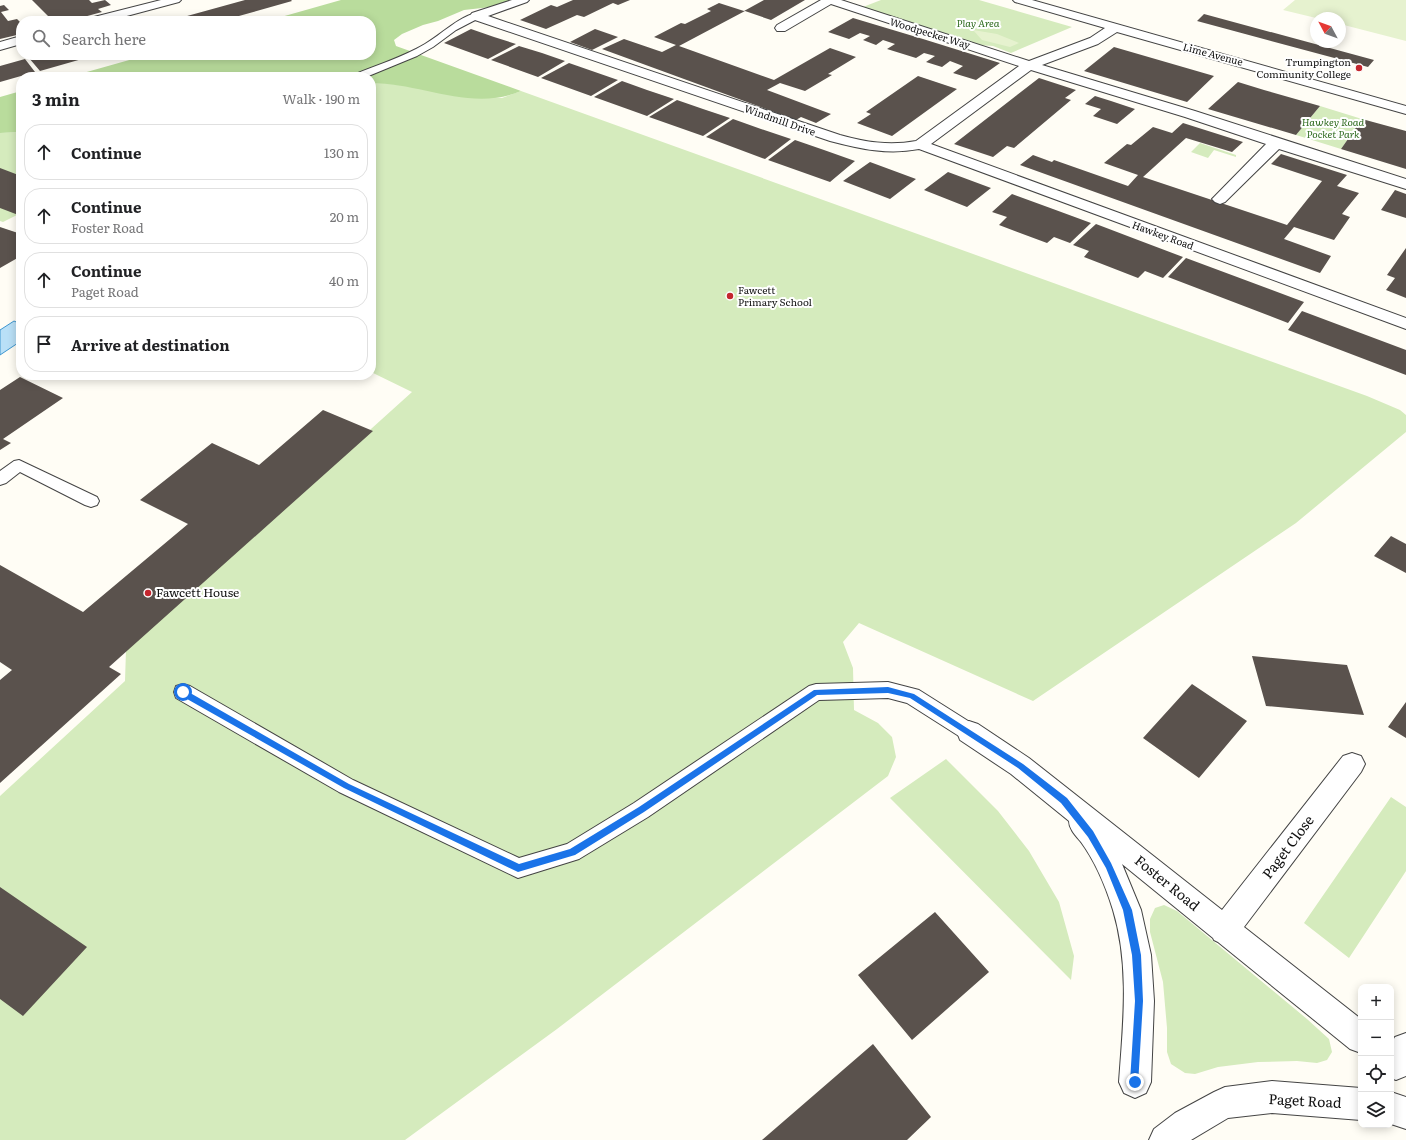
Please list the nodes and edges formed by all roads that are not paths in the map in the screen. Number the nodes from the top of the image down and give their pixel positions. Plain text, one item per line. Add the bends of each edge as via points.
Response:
1 (132, 0) edge
2 (174, 0) edge
3 (524, 0) edge
4 (830, 0) edge
5 (1019, 0) edge
6 (142, 8) junction
7 (112, 16) edge
8 (476, 16) junction
9 (781, 28) dead end
10 (1114, 28) junction
11 (16, 41) edge
12 (0, 46) edge
13 (1030, 66) junction
14 (369, 72) edge
15 (1406, 110) edge
16 (1276, 143) junction
17 (920, 145) junction
18 (1406, 184) edge
19 (1220, 199) dead end
20 (1406, 324) edge
21 (0, 479) edge
22 (91, 501) dead end
23 (183, 692) dead end
24 (969, 732) joint
25 (1352, 764) dead end
26 (1064, 801) junction
27 (1224, 930) junction
28 (1358, 1036) edge
29 (1135, 1082) dead end
30 (1358, 1104) edge
31 (1394, 1109) edge
32 (1406, 1113) edge
33 (1165, 1140) edge

1 - 6 street
2 - 6 street
3 - 8 street
4 - 9 street, Woodpecker Way
4 - 13 street, Woodpecker Way
5 - 10 street, Lime Avenue
6 - 7 street
8 - 14 lane via 453,28 430,46
8 - 17 street, Windmill Drive via 835,138 886,149
10 - 13 street, Windmill Drive via 1094,41
10 - 15 street, Lime Avenue via 1254,65
11 - 12 street
13 - 16 street
13 - 17 street, Windmill Drive
16 - 18 street
16 - 19 street
17 - 20 street, Hawkey Road
21 - 22 lane via 19,465
23 - 24 lane via 346,786 518,868 572,852 641,810 816,692 888,690 912,696
24 - 26 street, Foster Road via 1020,766
25 - 27 street, Paget Close
26 - 27 street, Foster Road
26 - 29 street via 1090,834 1109,866 1127,910 1137,955 1139,1001
27 - 28 street, Foster Road
30 - 33 street, Paget Road via 1272,1097 1225,1103 1186,1124
31 - 32 street

